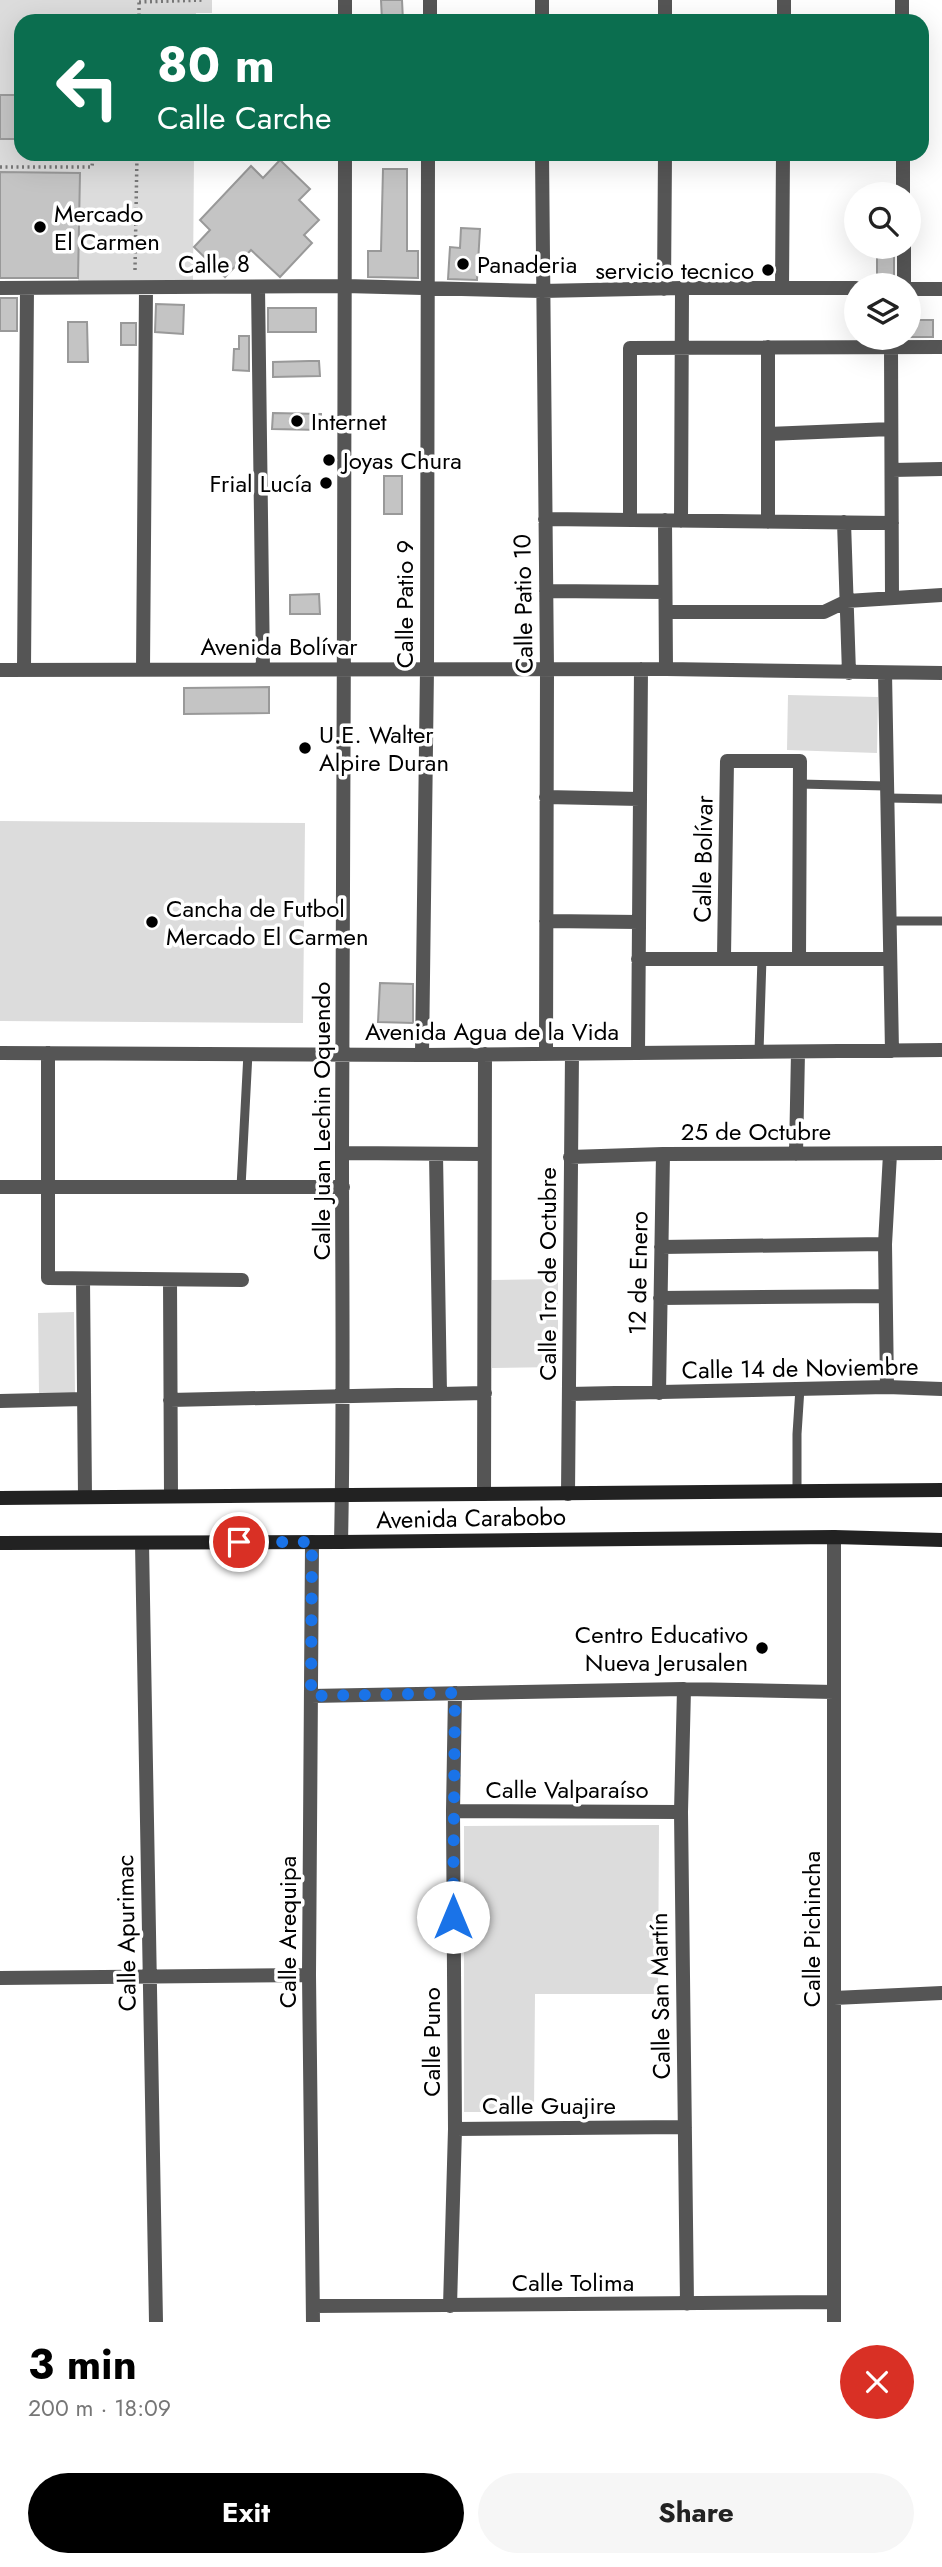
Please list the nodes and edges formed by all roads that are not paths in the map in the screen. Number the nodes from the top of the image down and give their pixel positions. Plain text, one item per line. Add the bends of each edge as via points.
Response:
1 (345, 161) edge
2 (428, 161) edge
3 (542, 161) edge
4 (665, 161) edge
5 (783, 161) edge
6 (903, 161) edge
7 (904, 182) edge
8 (141, 284) junction
9 (345, 286) junction
10 (258, 287) junction
11 (0, 288) edge
12 (27, 288) junction
13 (427, 288) junction
14 (682, 288) junction
15 (782, 288) junction
16 (844, 288) edge
17 (664, 289) junction
18 (921, 289) edge
19 (942, 289) edge
20 (542, 291) junction
21 (768, 347) junction
22 (844, 347) edge
23 (921, 347) edge
24 (942, 347) edge
25 (681, 348) junction
26 (891, 350) edge
27 (891, 429) junction
28 (768, 433) junction
29 (942, 469) edge
30 (892, 470) junction
31 (545, 519) junction
32 (630, 520) junction
33 (665, 520) junction
34 (681, 521) junction
35 (768, 522) junction
36 (844, 522) junction
37 (892, 523) junction
38 (546, 591) junction
39 (665, 592) junction
40 (942, 595) edge
41 (892, 598) junction
42 (847, 600) junction
43 (666, 612) junction
44 (24, 669) junction
45 (143, 669) junction
46 (263, 669) junction
47 (345, 669) junction
48 (427, 669) junction
49 (547, 669) junction
50 (641, 669) junction
51 (666, 669) junction
52 (0, 670) edge
53 (849, 673) junction
54 (886, 673) junction
55 (942, 673) edge
56 (799, 785) junction
57 (887, 792) junction
58 (546, 797) junction
59 (640, 799) junction
60 (942, 799) edge
61 (546, 921) junction
62 (889, 921) junction
63 (942, 921) edge
64 (639, 922) junction
65 (724, 957) junction
66 (638, 958) junction
67 (762, 958) junction
68 (799, 959) junction
69 (890, 959) junction
70 (942, 1050) edge
71 (892, 1051) junction
72 (759, 1052) junction
73 (798, 1052) junction
74 (0, 1053) edge
75 (48, 1053) junction
76 (248, 1053) junction
77 (344, 1053) junction
78 (638, 1053) junction
79 (546, 1054) junction
80 (572, 1054) junction
81 (422, 1055) junction
82 (485, 1055) junction
83 (342, 1153) junction
84 (890, 1153) junction
85 (942, 1153) edge
86 (436, 1154) junction
87 (484, 1154) junction
88 (663, 1154) junction
89 (796, 1154) junction
90 (570, 1157) junction
91 (241, 1187) junction
92 (343, 1187) junction
93 (0, 1188) edge
94 (48, 1188) junction
95 (885, 1244) junction
96 (661, 1247) junction
97 (83, 1280) junction
98 (170, 1280) junction
99 (242, 1280) dead end
100 (886, 1296) junction
101 (660, 1298) junction
102 (887, 1387) junction
103 (800, 1388) junction
104 (942, 1389) edge
105 (485, 1393) junction
106 (659, 1393) junction
107 (440, 1394) junction
108 (569, 1394) junction
109 (344, 1396) junction
110 (84, 1399) junction
111 (170, 1400) junction
112 (0, 1401) edge
113 (942, 1490) edge
114 (797, 1491) junction
115 (569, 1493) junction
116 (484, 1494) junction
117 (171, 1496) junction
118 (342, 1496) junction
119 (85, 1497) junction
120 (0, 1498) edge
121 (834, 1537) junction
122 (942, 1540) edge
123 (312, 1542) junction
124 (341, 1542) junction
125 (0, 1543) edge
126 (142, 1543) junction
127 (684, 1689) junction
128 (834, 1692) junction
129 (455, 1693) junction
130 (311, 1696) junction
131 (453, 1811) junction
132 (681, 1812) junction
133 (149, 1975) junction
134 (309, 1975) junction
135 (0, 1978) edge
136 (942, 1993) edge
137 (834, 1998) junction
138 (685, 2127) junction
139 (454, 2129) junction
140 (834, 2302) junction
141 (687, 2304) junction
142 (313, 2306) junction
143 (450, 2306) junction
144 (156, 2322) edge
145 (313, 2322) edge
146 (834, 2322) edge

1 - 9 street, Calle Juan Lechin Oquendo
2 - 13 street, Calle Patio 9
3 - 20 street, Calle Patio 10
4 - 17 street
5 - 15 street
6 - 7 street
8 - 10 street, Calle 8
8 - 12 street, Calle 8
8 - 45 street
9 - 10 street, Calle 8
9 - 13 street, Calle 8
9 - 47 street, Calle Juan Lechin Oquendo
10 - 46 street
11 - 12 street, Calle 8
12 - 44 street
13 - 20 street, Calle 8
13 - 48 street, Calle Patio 9
14 - 15 street, Calle 8
14 - 17 street, Calle 8
14 - 25 street
15 - 16 street, Calle 8
17 - 20 street, Calle 8
18 - 19 street
20 - 31 street, Calle Patio 10
21 - 22 street
21 - 25 street
21 - 28 street
23 - 24 street
25 - 32 street via 630,348
25 - 34 street
26 - 27 street
27 - 28 street
27 - 30 street
28 - 35 street
29 - 30 street
30 - 37 street
31 - 32 street
31 - 38 street, Calle Patio 10
32 - 33 street
33 - 34 street
33 - 39 street
34 - 35 street
35 - 36 street
36 - 37 street
36 - 42 street
37 - 41 street
38 - 39 street
38 - 49 street, Calle Patio 10
39 - 43 street
40 - 41 street
41 - 42 street
42 - 43 street via 824,612
42 - 53 street
43 - 51 street
44 - 45 street, Avenida Bolívar
44 - 52 street, Avenida Bolívar
45 - 46 street, Avenida Bolívar
46 - 47 street, Avenida Bolívar
47 - 48 street, Avenida Bolívar
47 - 77 street, Calle Juan Lechin Oquendo
48 - 49 street, Avenida Bolívar
48 - 81 street, Calle Patio 9
49 - 50 street, Avenida Bolívar
49 - 58 street, Calle Patio 10
50 - 51 street
50 - 59 street
51 - 53 street
53 - 54 street
54 - 55 street
54 - 57 street
56 - 57 lane
56 - 65 street, Calle Bolívar via 800,761 727,761
56 - 68 street
57 - 60 lane
57 - 62 street
58 - 59 street
58 - 61 street, Calle Patio 10
59 - 64 street
61 - 64 street
61 - 79 street, Calle Patio 10
62 - 63 lane
62 - 69 street
64 - 66 street
65 - 66 street
65 - 67 street
66 - 78 street
67 - 68 street
67 - 72 lane
68 - 69 street
69 - 71 street
70 - 71 street, Avenida Agua de la Vida
71 - 73 street, Avenida Agua de la Vida
72 - 73 street, Avenida Agua de la Vida
72 - 78 street, Avenida Agua de la Vida
73 - 89 street
74 - 75 street, Avenida Agua de la Vida
75 - 76 street, Avenida Agua de la Vida
75 - 94 street
76 - 77 street, Avenida Agua de la Vida
76 - 91 lane
77 - 81 street, Avenida Agua de la Vida
77 - 83 street, Calle Juan Lechin Oquendo
78 - 80 street, Avenida Agua de la Vida
79 - 80 street, Avenida Agua de la Vida
79 - 82 street, Avenida Agua de la Vida
80 - 90 street, Calle 1ro de Octubre
81 - 82 street, Avenida Agua de la Vida
82 - 87 street
83 - 86 street
83 - 92 street, Calle Juan Lechin Oquendo
84 - 85 street, 25 de Octubre
84 - 89 street, 25 de Octubre
84 - 95 street
86 - 87 street
86 - 107 street
87 - 105 street
88 - 89 street, 25 de Octubre
88 - 90 street, 25 de Octubre
88 - 96 street, 12 de Enero
90 - 108 street, Calle 1ro de Octubre
91 - 92 street
91 - 94 street
92 - 109 street, Calle Juan Lechin Oquendo
93 - 94 street
94 - 97 street via 48,1278
95 - 96 street
95 - 100 street
96 - 101 street, 12 de Enero
97 - 98 street
97 - 110 street
98 - 99 street
98 - 111 street
100 - 101 street
100 - 102 street
101 - 106 street, 12 de Enero
102 - 103 street, Calle 14 de Noviembre
102 - 104 street, Calle 14 de Noviembre
103 - 106 street, Calle 14 de Noviembre
103 - 114 lane
105 - 107 street
105 - 116 street
106 - 108 street, Calle 14 de Noviembre
107 - 109 street
108 - 115 street, Calle 1ro de Octubre
109 - 111 street
109 - 118 street, Calle Juan Lechin Oquendo
110 - 112 street
110 - 119 street
111 - 117 street
113 - 114 street, Avenida Carabobo
114 - 115 street, Avenida Carabobo
115 - 116 street, Avenida Carabobo
116 - 118 street, Avenida Carabobo
117 - 118 street, Avenida Carabobo
117 - 119 street, Avenida Carabobo
118 - 124 street, Calle Juan Lechin Oquendo
119 - 120 street, Avenida Carabobo
121 - 122 street, Avenida Carabobo
121 - 124 street, Avenida Carabobo
121 - 128 street, Calle Pichincha
123 - 124 street, Avenida Carabobo
123 - 126 street, Avenida Carabobo
123 - 130 street, Calle Arequipa
125 - 126 street, Avenida Carabobo
126 - 133 street, Calle Apurimac
127 - 128 street
127 - 129 street
127 - 132 street, Calle San Martín
128 - 137 street, Calle Pichincha
129 - 130 street
129 - 131 street, Calle Puno
130 - 134 street, Calle Arequipa
131 - 132 street, Calle Valparaíso
131 - 139 street, Calle Puno
132 - 138 street, Calle San Martín
133 - 134 street
133 - 135 street
133 - 144 street, Calle Apurimac
134 - 142 street, Calle Arequipa
136 - 137 street
137 - 140 street, Calle Pichincha
138 - 139 street, Calle Guajire
138 - 141 street, Calle San Martín
139 - 143 street, Calle Puno
140 - 141 street, Calle Tolima
140 - 146 street, Calle Pichincha
141 - 143 street, Calle Tolima
142 - 143 street, Calle Tolima
142 - 145 street, Calle Arequipa

